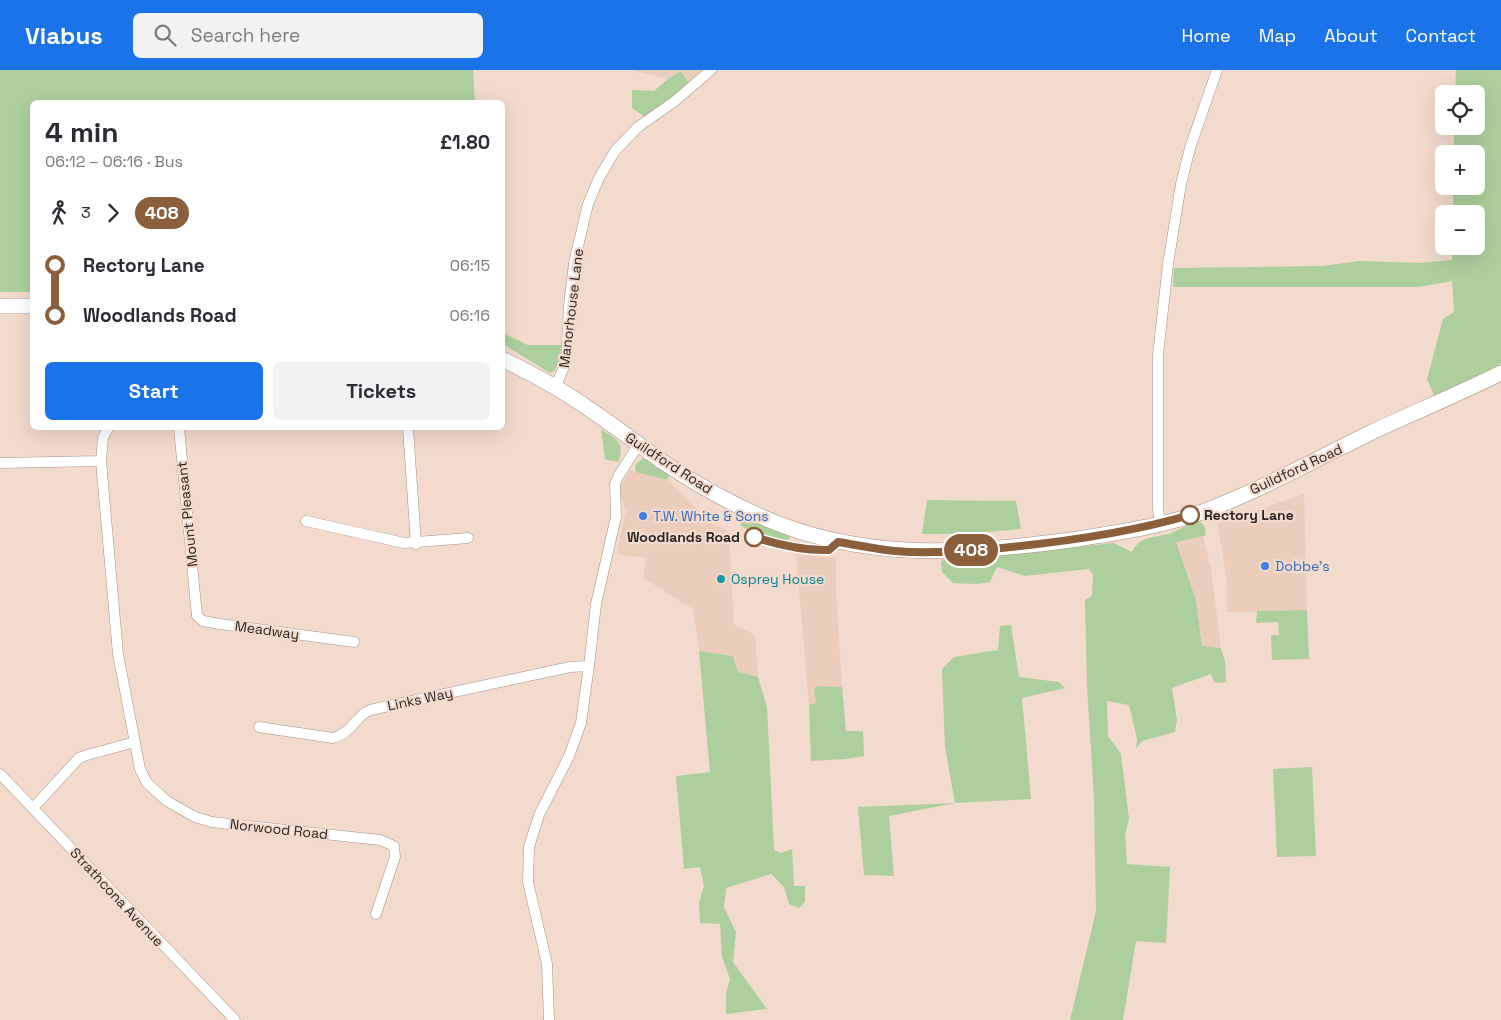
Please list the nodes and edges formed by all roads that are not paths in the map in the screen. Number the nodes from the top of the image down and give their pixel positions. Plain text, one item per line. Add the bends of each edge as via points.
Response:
1 (711, 70) edge
2 (1217, 70) edge
3 (0, 306) edge
4 (30, 306) edge
5 (505, 361) edge
6 (1501, 373) edge
7 (555, 388) junction
8 (107, 430) edge
9 (179, 430) edge
10 (408, 430) edge
11 (638, 444) junction
12 (101, 461) junction
13 (0, 463) edge
14 (306, 521) dead end
15 (1160, 524) junction
16 (468, 538) dead end
17 (416, 544) junction
18 (196, 600) joint
19 (354, 642) dead end
20 (590, 666) junction
21 (259, 727) dead end
22 (135, 742) junction
23 (0, 774) edge
24 (33, 808) junction
25 (376, 914) dead end
26 (235, 1020) edge
27 (549, 1020) edge

1 - 7 street, Manorhouse Lane via 638,127 615,151 599,178 588,204 574,263 566,362
2 - 15 street via 1190,148 1168,264 1158,355
3 - 4 main road
5 - 7 main road, Guildford Road
6 - 15 main road, Guildford Road via 1246,493 1204,511
7 - 11 main road, Guildford Road
8 - 12 street, Norwood Road
9 - 18 street, Mount Pleasant
10 - 17 street
11 - 15 main road, Guildford Road via 708,490 765,518 798,531 869,548 928,552 999,548 1046,544
11 - 20 street via 615,484 616,517 596,604
12 - 13 street
12 - 22 street, Norwood Road via 118,654
14 - 17 street via 389,541
16 - 17 street
18 - 19 street, Meadway via 198,616 203,621
20 - 21 street, Links Way via 570,667 370,710 344,735 333,738
20 - 27 street via 576,740 539,814 529,846 528,882 547,964
22 - 24 street via 80,758
22 - 25 street, Norwood Road via 140,769 147,783 167,801 195,818 380,840 394,846 395,857
23 - 24 street, Strathcona Avenue
24 - 26 street, Strathcona Avenue

